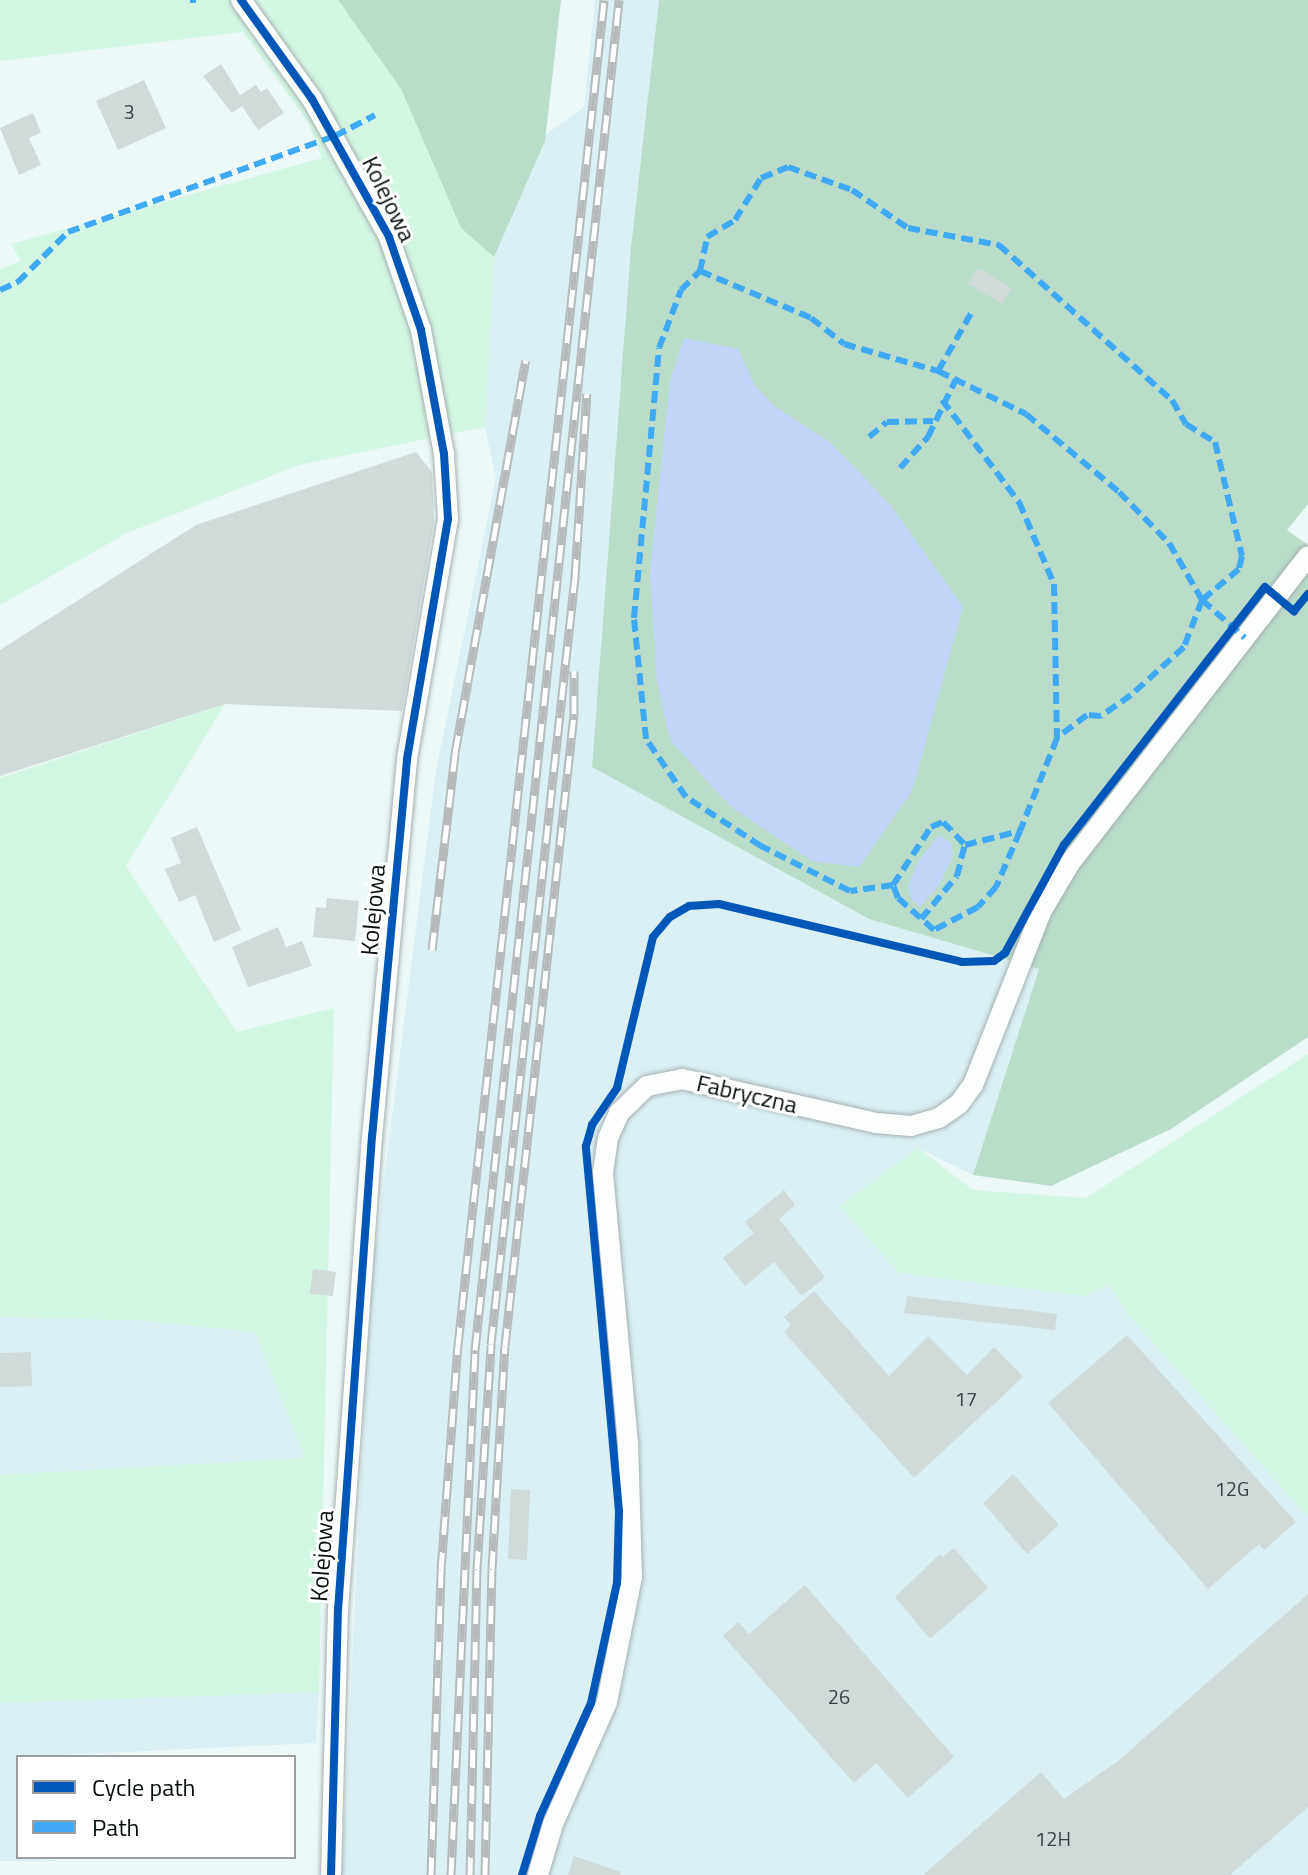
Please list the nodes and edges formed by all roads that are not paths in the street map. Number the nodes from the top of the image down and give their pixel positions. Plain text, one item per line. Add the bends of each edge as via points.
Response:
1 (241, 0) edge
2 (1308, 556) edge
3 (331, 1875) edge
4 (538, 1875) edge

1 - 3 street, Kolejowa via 312,99 389,237 421,330 444,454 448,519 407,760 372,1136 338,1608
2 - 4 street, Fabryczna via 1070,863 1041,912 973,1085 959,1104 925,1122 888,1124 682,1079 647,1086 619,1113 608,1138 603,1173 628,1443 632,1577 607,1702 553,1824

